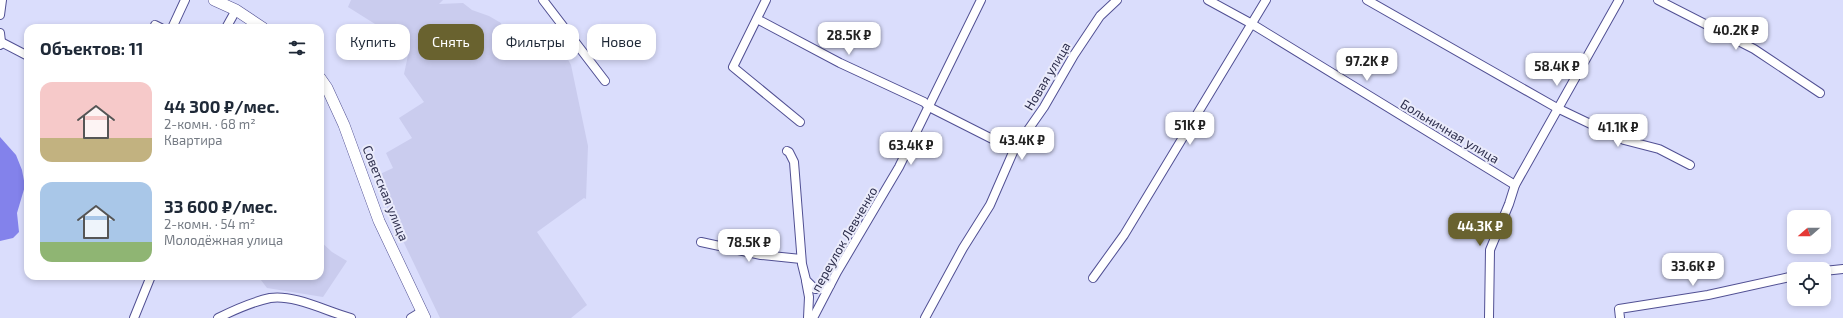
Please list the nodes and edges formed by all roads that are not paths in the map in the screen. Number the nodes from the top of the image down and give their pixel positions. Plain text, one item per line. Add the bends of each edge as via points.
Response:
1 (3, 0) edge
2 (185, 0) edge
3 (214, 0) edge
4 (544, 0) edge
5 (766, 0) edge
6 (981, 0) edge
7 (1117, 0) edge
8 (1208, 0) edge
9 (1266, 0) edge
10 (1367, 0) edge
11 (1619, 0) edge
12 (1658, 0) edge
13 (236, 10) junction
14 (0, 15) edge
15 (757, 18) junction
16 (174, 24) edge
17 (228, 24) edge
18 (257, 24) edge
19 (1252, 24) junction
20 (0, 33) edge
21 (1, 44) edge
22 (24, 54) edge
23 (605, 81) dead end
24 (324, 86) edge
25 (1820, 93) dead end
26 (929, 107) junction
27 (1557, 108) junction
28 (800, 122) dead end
29 (1014, 150) junction
30 (787, 151) dead end
31 (1690, 165) dead end
32 (1515, 185) junction
33 (701, 242) dead end
34 (801, 260) junction
35 (1843, 269) edge
36 (1831, 271) edge
37 (1093, 278) dead end
38 (1787, 278) edge
39 (149, 280) edge
40 (806, 280) junction
41 (830, 285) junction
42 (423, 315) edge
43 (134, 318) edge
44 (218, 318) edge
45 (351, 318) edge
46 (411, 318) edge
47 (808, 318) edge
48 (813, 318) edge
49 (925, 318) edge
50 (1489, 318) edge
51 (1620, 318) edge

1 - 14 street
2 - 16 street
3 - 13 street
4 - 23 street
5 - 15 street
6 - 26 street, переулок Левченко
7 - 29 street, Новая улица via 1100,16 1044,107
8 - 19 street, Больничная улица
9 - 19 street
10 - 27 street
11 - 27 street
12 - 25 street via 1754,49
13 - 17 street
13 - 18 street
15 - 26 street via 840,62 924,102
15 - 28 street via 733,67
19 - 32 street, Больничная улица
19 - 37 street via 1124,234
20 - 21 street
21 - 22 street
24 - 42 street, Советская улица via 344,125 379,221
26 - 29 street
26 - 41 street, переулок Левченко via 899,167
27 - 31 street via 1624,140 1659,149
27 - 32 street
29 - 49 street, Новая улица via 990,205
30 - 34 street via 794,162 796,175
32 - 50 street via 1490,250
33 - 34 street via 761,255
34 - 40 street
35 - 36 street
38 - 51 street via 1708,295 1619,309
39 - 43 street
40 - 41 street via 815,289
40 - 47 street via 809,297
41 - 48 street, переулок Левченко
42 - 46 street
44 - 45 street via 246,305 271,298 307,303

